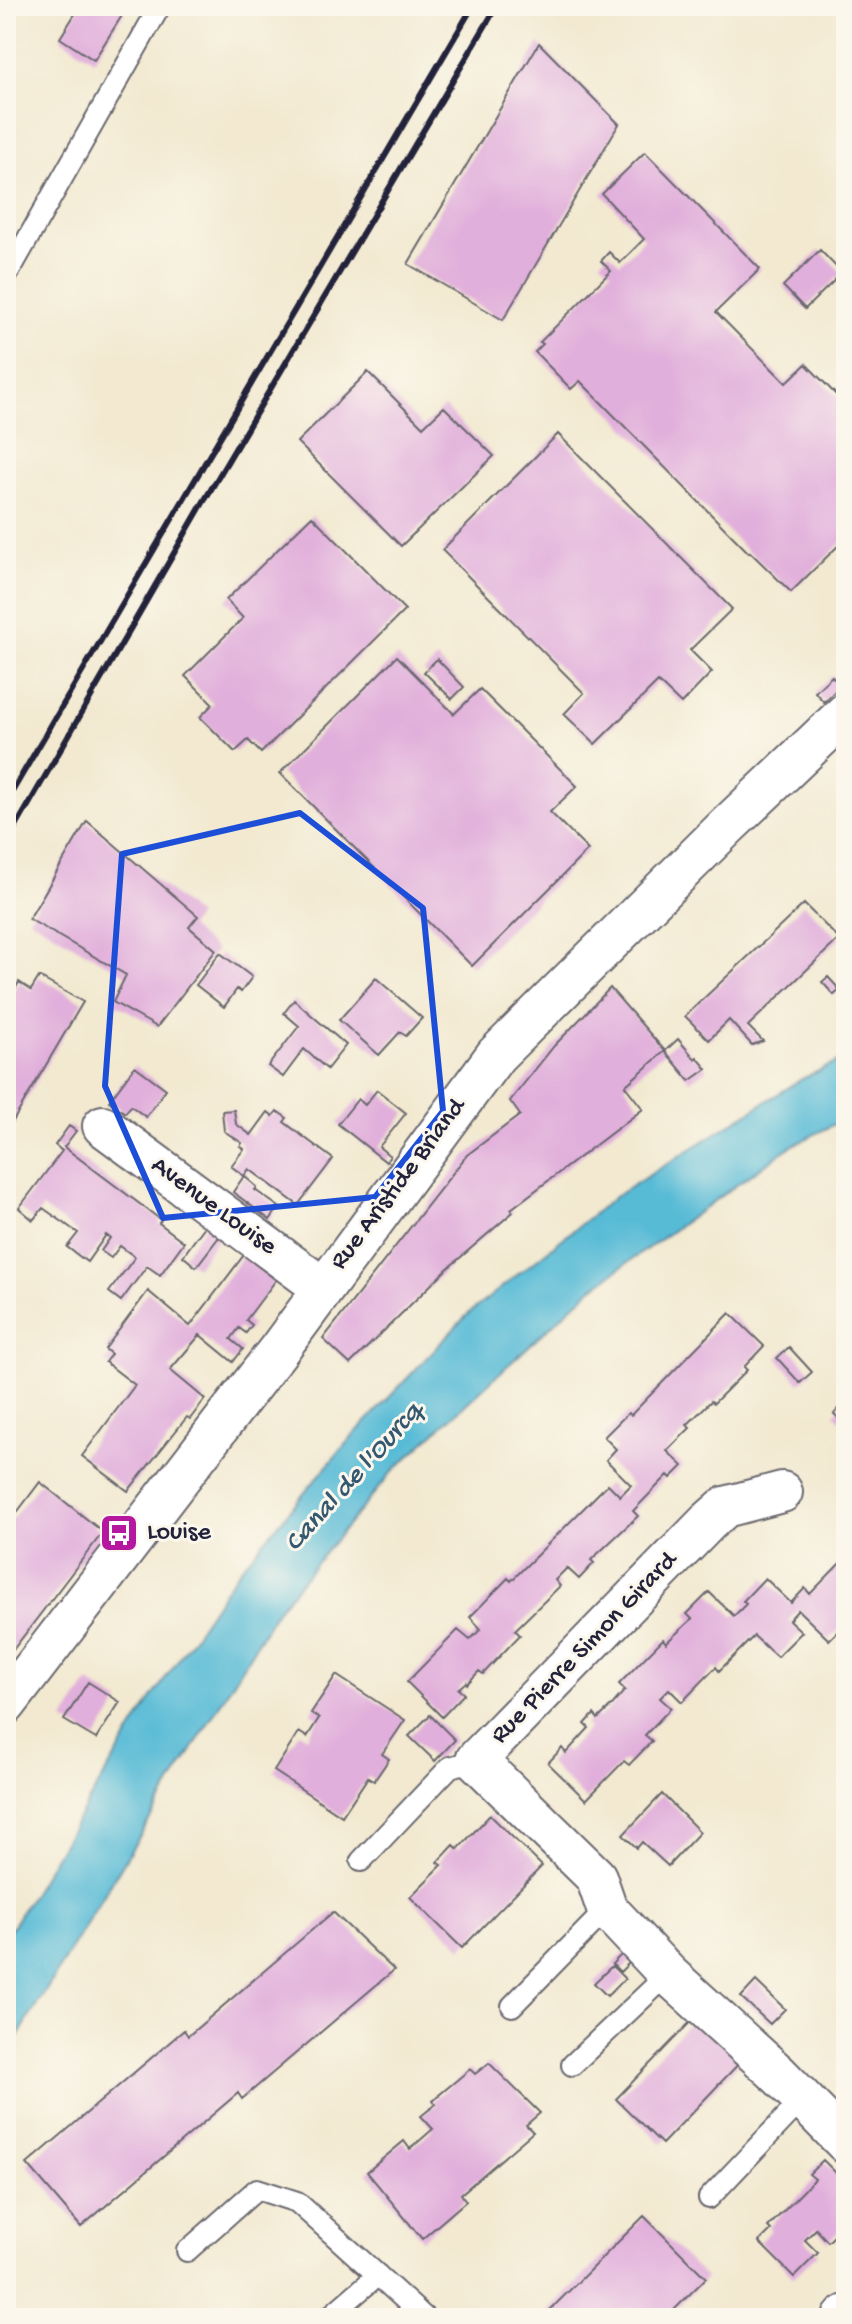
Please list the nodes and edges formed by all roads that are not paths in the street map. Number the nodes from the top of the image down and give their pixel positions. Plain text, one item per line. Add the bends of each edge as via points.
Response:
1 (160, 6) edge
2 (6, 277) edge
3 (846, 713) edge
4 (103, 1126) dead end
5 (323, 1288) junction
6 (782, 1492) dead end
7 (6, 1704) edge
8 (476, 1760) junction
9 (361, 1861) dead end
10 (607, 1909) junction
11 (668, 1974) junction
12 (512, 2006) dead end
13 (572, 2065) dead end
14 (803, 2099) junction
15 (846, 2143) edge
16 (709, 2198) dead end
17 (187, 2251) dead end
18 (378, 2275) junction
19 (328, 2318) edge
20 (425, 2318) edge

1 - 2 lane
3 - 5 street, Rue Aristide Briand via 496,1055
4 - 5 street, Avenue Louise
5 - 7 street, Rue Aristide Briand
6 - 8 street, Rue Pierre Simon Girard via 725,1507
8 - 9 lane via 450,1767
8 - 10 street, Rue Pierre Simon Girard via 596,1877
10 - 11 street, Rue Pierre Simon Girard
10 - 12 lane
11 - 13 lane
11 - 14 street, Rue Pierre Simon Girard
14 - 15 street, Rue Pierre Simon Girard
14 - 16 lane
17 - 18 lane via 257,2189 297,2202
18 - 19 lane
18 - 20 lane

